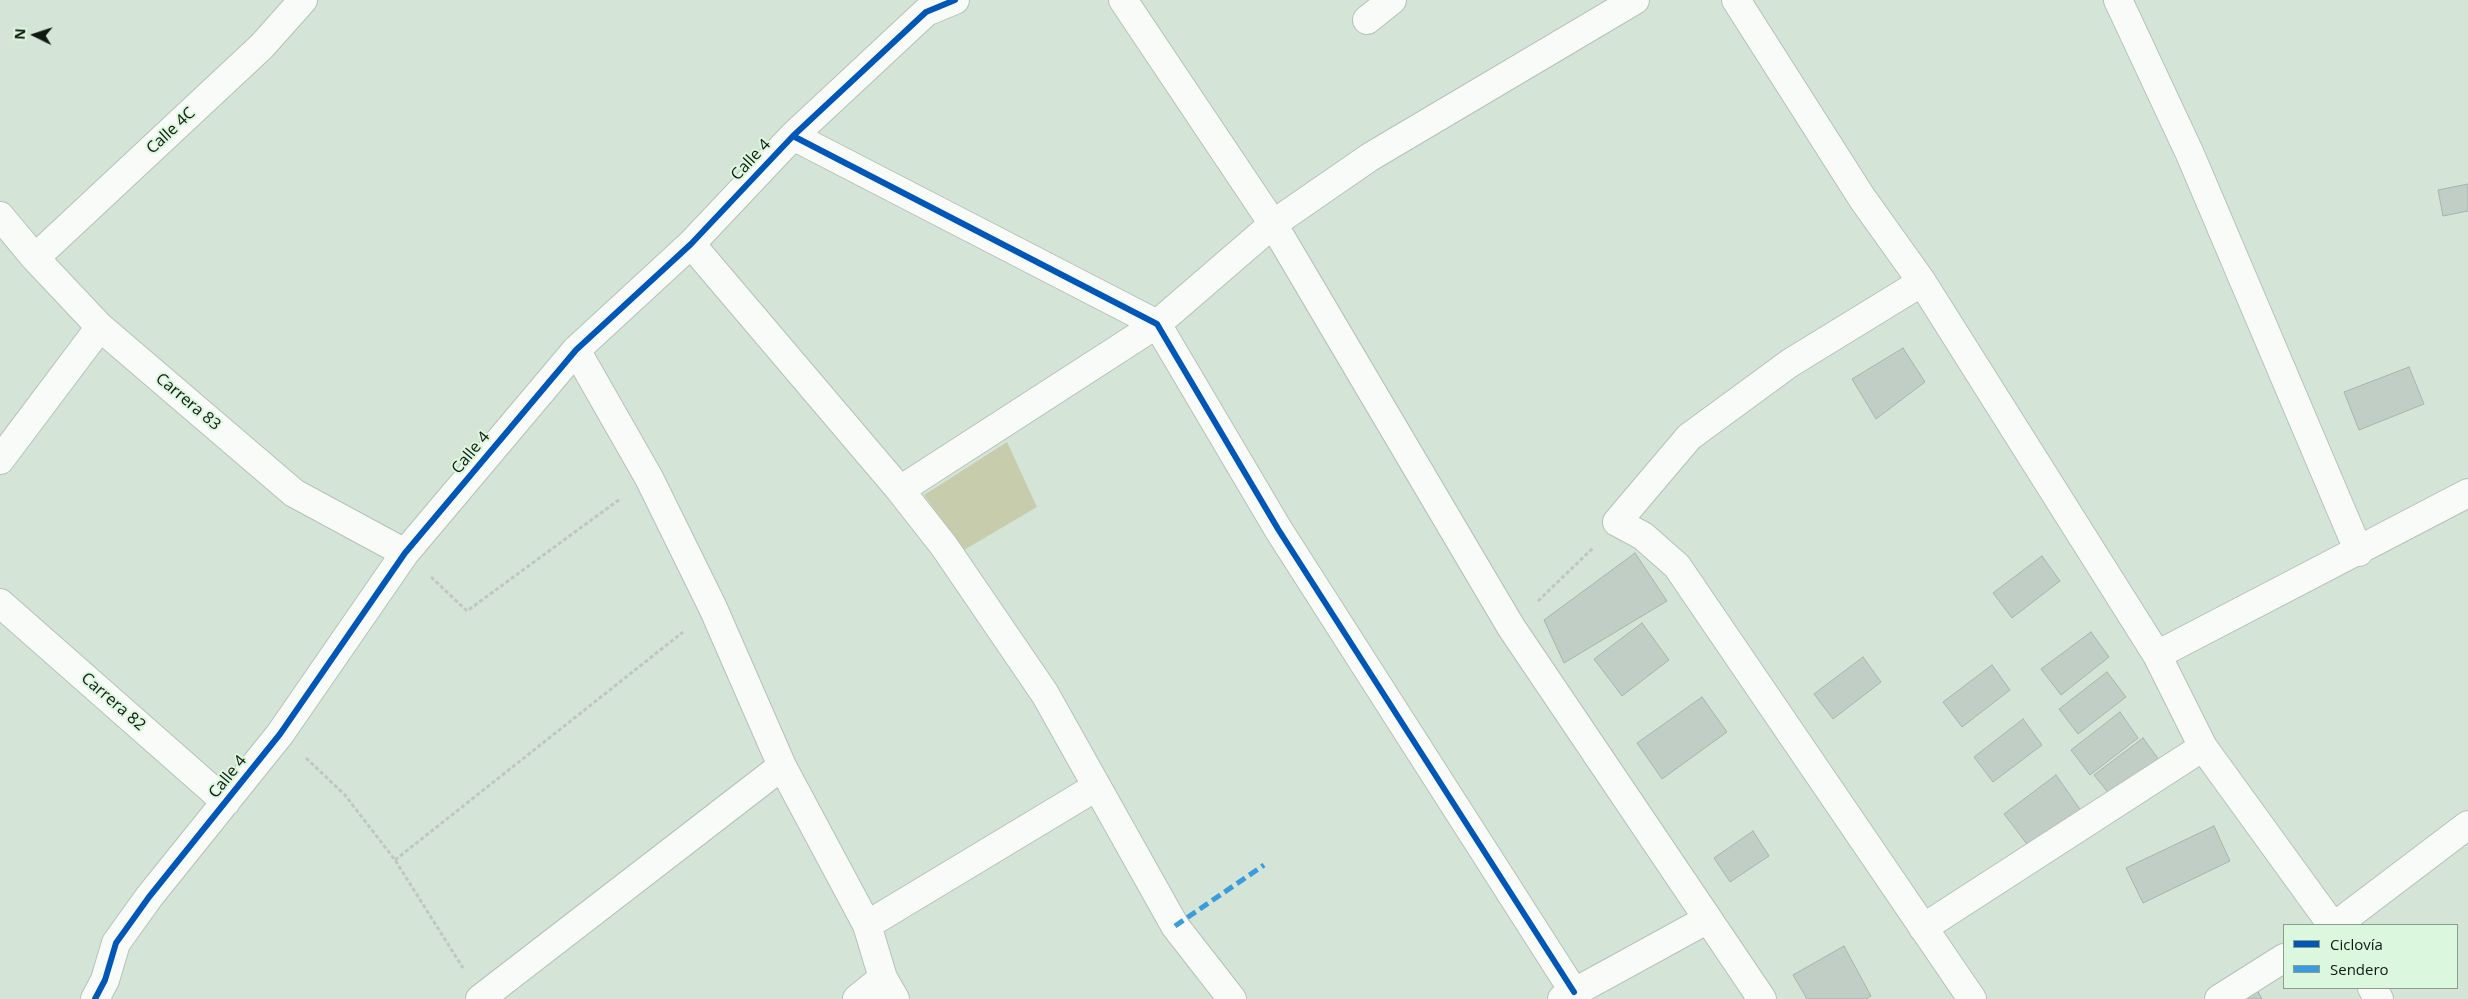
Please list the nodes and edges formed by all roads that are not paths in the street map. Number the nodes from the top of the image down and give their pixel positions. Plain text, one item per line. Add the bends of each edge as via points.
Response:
1 (303, 0) edge
2 (955, 0) edge
3 (1123, 0) edge
4 (1392, 0) edge
5 (1635, 0) edge
6 (1736, 0) edge
7 (2118, 0) edge
8 (922, 6) edge
9 (1367, 20) dead end
10 (793, 136) junction
11 (0, 216) edge
12 (1272, 224) junction
13 (691, 244) junction
14 (35, 258) junction
15 (1922, 282) junction
16 (1157, 324) junction
17 (100, 327) junction
18 (576, 350) junction
19 (0, 460) edge
20 (900, 490) junction
21 (2468, 493) edge
22 (2359, 552) junction
23 (405, 553) junction
24 (0, 603) edge
25 (2157, 655) junction
26 (2203, 747) junction
27 (782, 766) junction
28 (1096, 787) junction
29 (226, 802) junction
30 (2468, 826) edge
31 (1708, 919) junction
32 (2333, 924) edge
33 (2335, 924) edge
34 (867, 925) junction
35 (1923, 928) junction
36 (2283, 959) edge
37 (889, 989) edge
38 (1568, 995) edge
39 (481, 998) edge
40 (95, 999) edge
41 (857, 999) edge
42 (1232, 999) edge
43 (1762, 999) edge
44 (1972, 999) edge
45 (2219, 999) edge

1 - 14 street, Calle 4C via 262,46
2 - 8 street, Calle 4
3 - 12 street
4 - 9 street
5 - 12 street via 1370,157
6 - 15 street via 1862,198
7 - 22 street via 2190,154
8 - 10 street, Calle 4
10 - 13 street, Calle 4
10 - 16 street
11 - 14 street, Carrera 83
12 - 16 street
12 - 31 street via 1511,626
13 - 18 street, Calle 4
13 - 20 street
14 - 17 street, Carrera 83
15 - 25 street
15 - 35 street via 1790,362 1689,437 1617,522 1643,536 1677,566
16 - 20 street
16 - 38 street via 1278,529
17 - 19 street
17 - 23 street, Carrera 83 via 294,493
18 - 23 street, Calle 4
18 - 27 street via 649,478 713,608
20 - 28 street via 944,546 1045,694
21 - 22 street
22 - 25 street
23 - 29 street, Calle 4 via 280,734
24 - 29 street, Carrera 82
25 - 26 street
26 - 32 street
26 - 35 street
27 - 34 street
27 - 39 street
28 - 34 street
28 - 42 street via 1175,926
29 - 40 street, Calle 4 via 116,943 105,980
30 - 33 street
31 - 38 street
31 - 43 street
34 - 37 street
35 - 44 street
36 - 45 street
37 - 41 street

